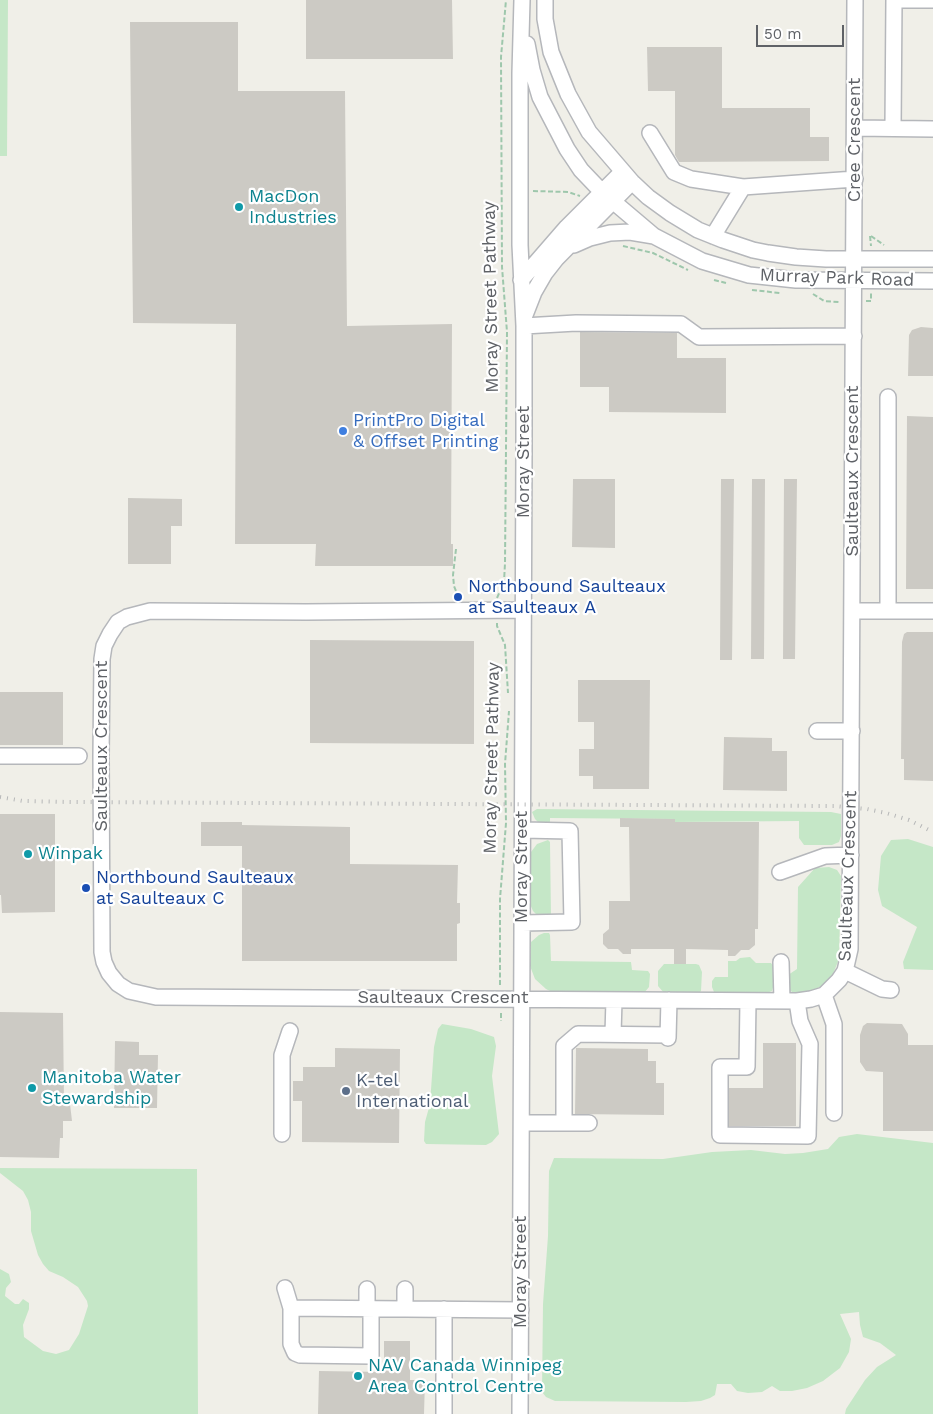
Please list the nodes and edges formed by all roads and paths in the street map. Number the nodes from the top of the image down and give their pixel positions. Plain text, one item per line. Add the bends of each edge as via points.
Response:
1 (506, 0) edge
2 (522, 0) edge
3 (545, 0) edge
4 (855, 0) edge
5 (933, 0) edge
6 (522, 18) junction
7 (855, 128) junction
8 (893, 128) junction
9 (933, 128) edge
10 (650, 133) dead end
11 (627, 177) junction
12 (855, 179) junction
13 (743, 187) junction
14 (607, 196) junction
15 (654, 236) junction
16 (713, 236) junction
17 (568, 247) junction
18 (854, 259) junction
19 (933, 259) edge
20 (521, 280) junction
21 (854, 280) junction
22 (933, 281) edge
23 (524, 323) junction
24 (854, 336) junction
25 (888, 397) dead end
26 (456, 549) dead end
27 (458, 597) dead end
28 (524, 610) junction
29 (497, 611) junction
30 (852, 611) junction
31 (888, 611) junction
32 (933, 611) edge
33 (509, 698) dead end
34 (509, 704) dead end
35 (816, 731) dead end
36 (852, 731) junction
37 (0, 756) edge
38 (80, 756) dead end
39 (522, 830) junction
40 (850, 855) junction
41 (780, 872) dead end
42 (522, 923) junction
43 (781, 962) dead end
44 (845, 971) junction
45 (500, 980) dead end
46 (891, 990) dead end
47 (824, 995) junction
48 (522, 999) junction
49 (614, 1000) junction
50 (669, 1000) junction
51 (748, 1001) junction
52 (789, 1001) junction
53 (290, 1031) dead end
54 (613, 1034) junction
55 (834, 1113) dead end
56 (522, 1123) junction
57 (564, 1123) junction
58 (590, 1123) dead end
59 (282, 1134) dead end
60 (285, 1288) dead end
61 (367, 1289) dead end
62 (405, 1289) dead end
63 (291, 1308) junction
64 (369, 1308) junction
65 (405, 1309) junction
66 (444, 1309) junction
67 (521, 1310) junction
68 (444, 1414) edge
69 (520, 1414) edge

1 - 29 path, Moray Street Pathway via 501,57 502,267 507,332 505,563
2 - 6 street, Moray Street
3 - 11 street via 551,52 568,94 589,132
4 - 7 street, Cree Crescent
5 - 8 street via 894,0
6 - 14 street, Moray Street via 540,97 581,170
6 - 20 street, Moray Street
7 - 8 street
7 - 12 street, Cree Crescent
8 - 9 street
10 - 13 street via 674,172 691,179
11 - 14 street, Moray Street
11 - 16 street, Murray Park Road via 648,198
12 - 13 street
12 - 18 street, Cree Crescent
13 - 16 street
14 - 15 street, Murray Park Road
14 - 17 street, Moray Street
14 - 20 street, Moray Street via 549,247
15 - 17 street via 610,233
15 - 21 street, Murray Park Road via 702,261 749,275 796,280
16 - 18 street, Murray Park Road via 768,253
17 - 23 street, Moray Street via 544,273
18 - 19 street, Murray Park Road
18 - 21 street, Cree Crescent
20 - 23 street, Moray Street
21 - 22 street, Murray Park Road
21 - 24 street, Saulteaux Crescent
23 - 24 street via 681,324 699,337
23 - 28 street, Moray Street
24 - 30 street, Saulteaux Crescent
25 - 31 street
26 - 27 path via 453,575
28 - 29 street, Saulteaux Crescent
28 - 39 street, Moray Street
29 - 33 path, Moray Street Pathway via 497,626 505,645
29 - 48 street, Saulteaux Crescent via 150,611 118,622 104,646 102,659 102,952 109,973 118,984 129,991 156,997
30 - 31 street
30 - 36 street, Saulteaux Crescent
31 - 32 street
34 - 45 path, Moray Street Pathway via 506,823 500,898
35 - 36 street
36 - 40 street, Saulteaux Crescent
37 - 38 street
39 - 42 street, Moray Street
39 - 42 street via 570,832 572,922
40 - 41 street via 826,856
40 - 44 street, Saulteaux Crescent via 850,949
42 - 48 street, Moray Street
43 - 52 street
44 - 46 street via 882,989
44 - 47 street, Saulteaux Crescent
47 - 52 street, Saulteaux Crescent
47 - 55 street via 834,1024
48 - 49 street, Saulteaux Crescent
48 - 56 street, Moray Street
49 - 50 street, Saulteaux Crescent
49 - 54 street
50 - 51 street, Saulteaux Crescent
50 - 54 street via 668,1036
51 - 52 street, Saulteaux Crescent
51 - 52 street via 747,1067 720,1067 720,1135 808,1136 810,1044
53 - 59 street via 282,1055
54 - 57 street via 578,1034 564,1046
56 - 57 street
56 - 67 street, Moray Street
57 - 58 street
60 - 63 street
61 - 64 street
62 - 65 street
63 - 64 street
63 - 64 street via 292,1349 295,1353 307,1356 371,1356
64 - 65 street
65 - 66 street
66 - 67 street
66 - 68 street
67 - 69 street, Moray Street

